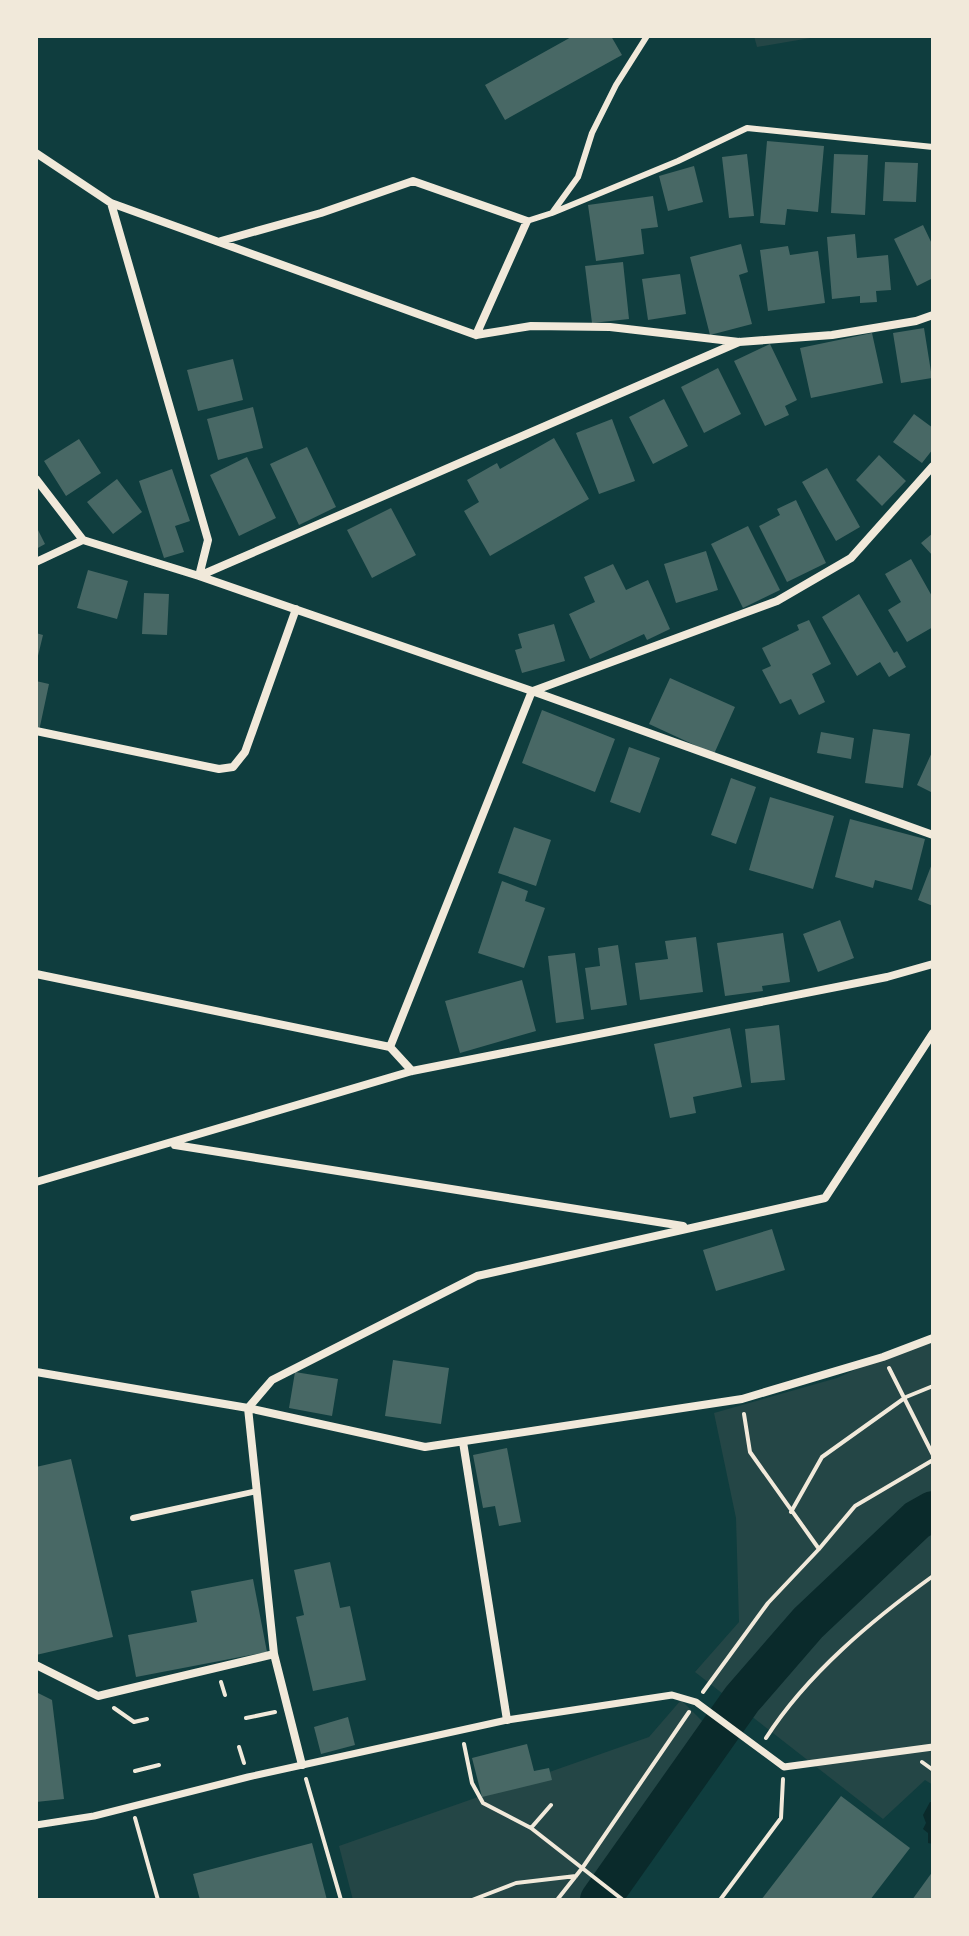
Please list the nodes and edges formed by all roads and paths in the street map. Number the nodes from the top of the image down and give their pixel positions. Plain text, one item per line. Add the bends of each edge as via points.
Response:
1 (647, 36) edge
2 (933, 147) edge
3 (36, 153) edge
4 (111, 203) junction
5 (552, 213) junction
6 (527, 221) junction
7 (221, 241) junction
8 (933, 315) edge
9 (476, 335) junction
10 (739, 342) junction
11 (933, 466) edge
12 (36, 479) edge
13 (83, 540) junction
14 (36, 562) edge
15 (199, 576) junction
16 (296, 609) junction
17 (532, 691) junction
18 (36, 731) edge
19 (933, 835) edge
20 (933, 964) edge
21 (36, 974) edge
22 (933, 1033) edge
23 (390, 1047) junction
24 (412, 1071) junction
25 (170, 1144) junction
26 (36, 1182) edge
27 (690, 1228) junction
28 (933, 1338) edge
29 (883, 1357) junction
30 (36, 1372) edge
31 (933, 1386) edge
32 (906, 1397) junction
33 (742, 1399) junction
34 (248, 1408) junction
35 (463, 1442) junction
36 (933, 1457) edge
37 (257, 1491) junction
38 (791, 1512) junction
39 (133, 1518) dead end
40 (819, 1549) junction
41 (933, 1576) edge
42 (274, 1654) junction
43 (36, 1665) edge
44 (98, 1696) junction
45 (696, 1702) junction
46 (289, 1709) junction
47 (246, 1718) dead end
48 (147, 1719) dead end
49 (507, 1720) junction
50 (462, 1730) junction
51 (933, 1747) edge
52 (760, 1748) junction
53 (159, 1765) dead end
54 (302, 1765) junction
55 (784, 1767) junction
56 (135, 1771) dead end
57 (551, 1805) dead end
58 (132, 1807) junction
59 (36, 1825) edge
60 (531, 1828) junction
61 (583, 1867) junction
62 (576, 1876) junction
63 (621, 1899) edge
64 (158, 1900) edge
65 (341, 1900) edge
66 (472, 1900) edge
67 (557, 1900) edge
68 (720, 1900) edge

1 - 5 lane via 592,133 578,177
2 - 5 lane via 747,128
3 - 4 street
4 - 7 street
4 - 15 street via 208,540
5 - 6 lane
6 - 7 street via 413,181
6 - 9 street
7 - 9 street
8 - 10 street via 832,335
9 - 10 street via 531,326 610,327
10 - 15 street
11 - 17 street via 851,558 777,601
12 - 13 street
13 - 14 street
13 - 15 street
15 - 16 street
16 - 17 street
16 - 18 street via 245,752 233,767 219,769
17 - 19 street
17 - 23 street
20 - 24 street
21 - 23 street
22 - 27 street via 825,1198
23 - 24 street
24 - 25 street
25 - 26 street
25 - 27 street
27 - 34 street via 477,1276 272,1380
28 - 29 street
29 - 32 path
29 - 33 street
30 - 34 street
31 - 32 path
32 - 36 path
32 - 38 path via 822,1457
33 - 35 street
33 - 38 path via 750,1452
34 - 35 street via 425,1447
34 - 37 street
35 - 49 street
36 - 40 path via 855,1506
37 - 39 lane
37 - 42 street
38 - 40 path
40 - 45 path via 768,1603
41 - 52 path via 817,1672
42 - 44 street
42 - 46 street
43 - 44 street
44 - 48 path via 134,1722
45 - 49 street via 672,1695
45 - 52 street
45 - 61 path
46 - 47 path
46 - 54 street
49 - 50 street
50 - 54 street
50 - 60 path via 472,1783 483,1803
51 - 55 street
52 - 55 street
53 - 56 path
54 - 58 street
54 - 65 path
55 - 68 path via 781,1818
57 - 60 path
58 - 59 street
58 - 64 path
60 - 61 path
61 - 62 path
61 - 63 path
62 - 66 path via 516,1883
62 - 67 path

